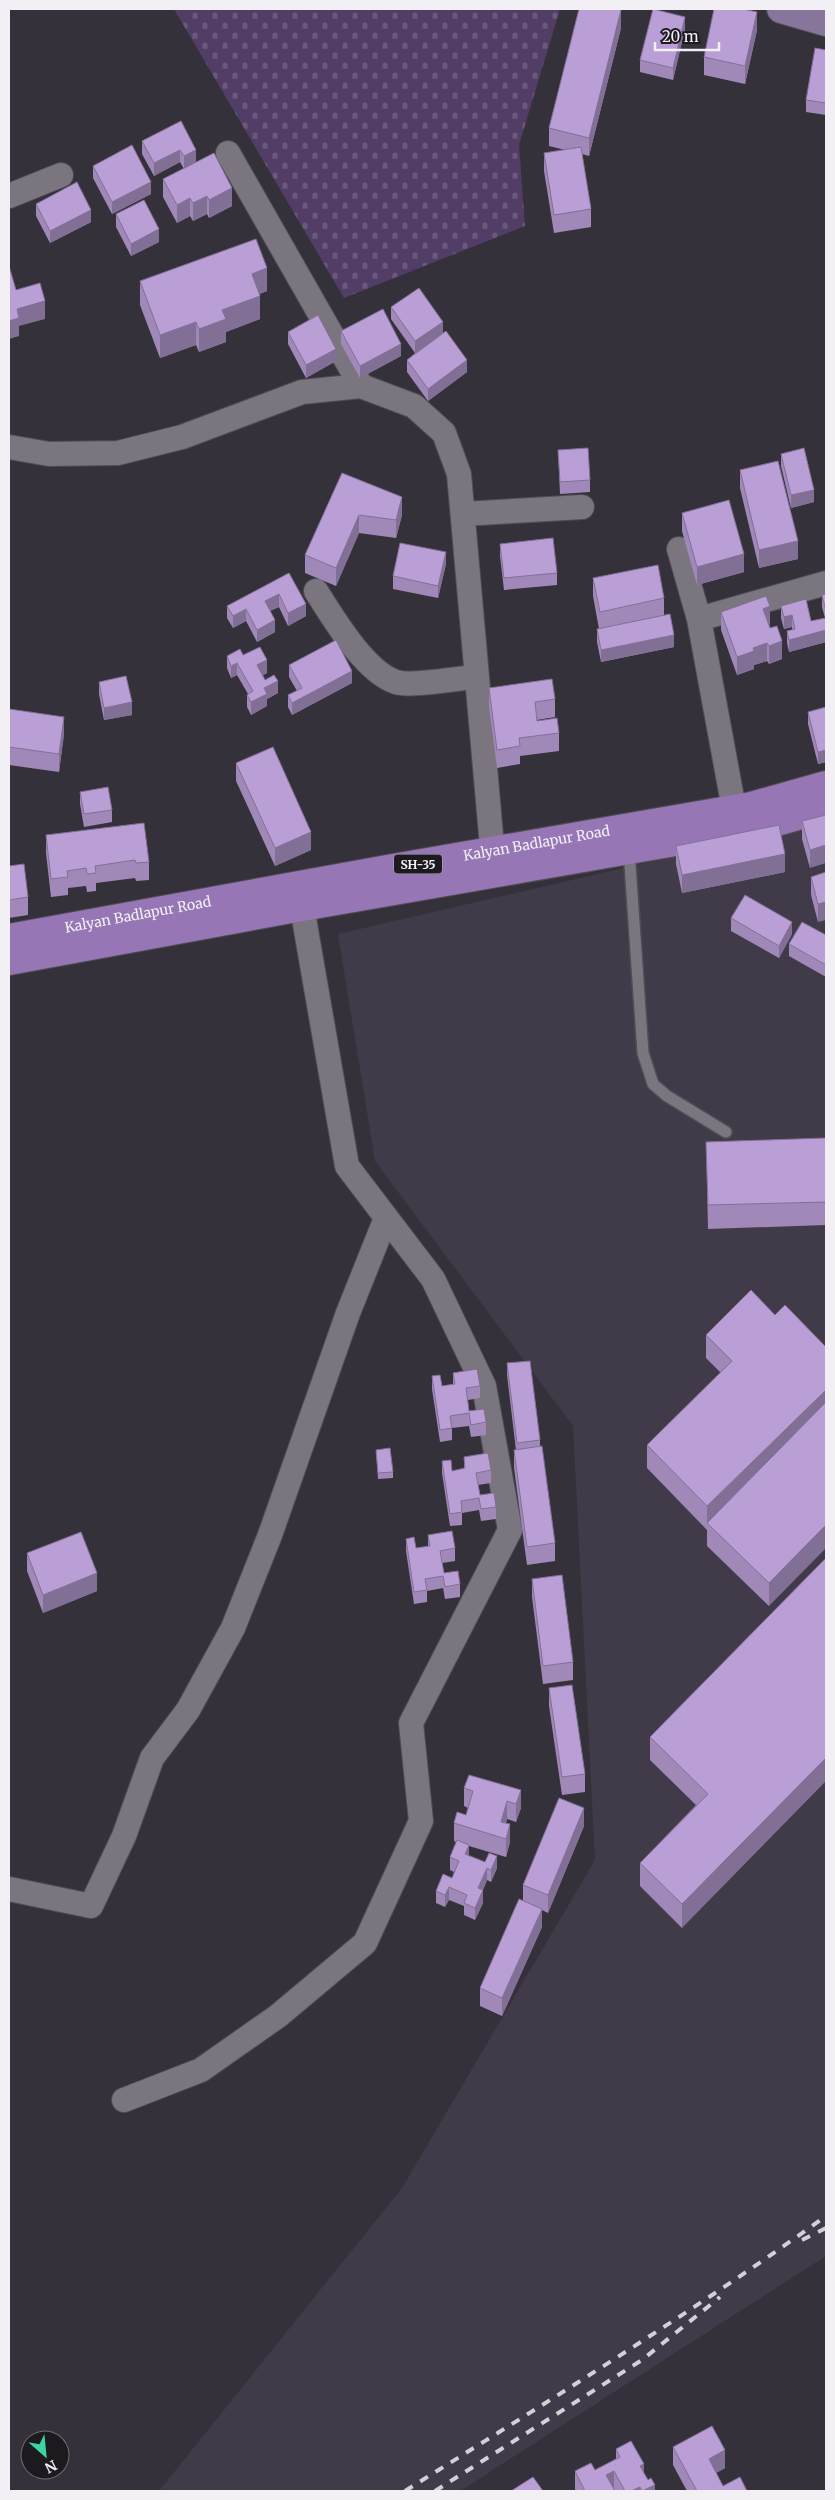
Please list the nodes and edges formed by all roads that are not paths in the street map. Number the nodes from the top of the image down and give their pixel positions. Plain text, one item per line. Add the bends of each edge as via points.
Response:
1 (781, 9) edge
2 (826, 22) edge
3 (228, 153) dead end
4 (61, 174) dead end
5 (9, 196) edge
6 (361, 386) junction
7 (9, 447) edge
8 (582, 507) dead end
9 (462, 514) junction
10 (679, 549) dead end
11 (826, 583) edge
12 (316, 591) dead end
13 (698, 619) junction
14 (476, 677) junction
15 (826, 785) edge
16 (826, 808) edge
17 (734, 809) junction
18 (628, 839) junction
19 (494, 862) junction
20 (302, 907) junction
21 (9, 938) edge
22 (9, 961) edge
23 (726, 1132) dead end
24 (386, 1218) junction
25 (9, 1889) edge
26 (124, 2100) dead end

1 - 2 main road
3 - 6 street
4 - 5 street
6 - 7 street via 302,392 182,436 118,453 50,454
6 - 9 street via 414,406 444,433 459,474
8 - 9 street
9 - 14 street
10 - 13 street
11 - 13 street
12 - 14 street via 333,618 379,673 397,683
13 - 17 street
14 - 19 street
15 - 17 main road, Kalyan Badlapur Road / SH-35
16 - 18 main road, Kalyan Badlapur Road / SH-35 via 756,828
17 - 18 main road, Kalyan Badlapur Road / SH-35
18 - 19 main road, Kalyan Badlapur Road / SH-35
18 - 23 lane via 643,1053 653,1084
19 - 20 main road, Kalyan Badlapur Road / SH-35
19 - 21 main road, Kalyan Badlapur Road / SH-35
20 - 22 main road, Kalyan Badlapur Road / SH-35
20 - 24 street via 347,1166
24 - 25 street via 233,1628 188,1710 152,1758 124,1836 91,1906
24 - 26 street via 433,1279 484,1386 510,1530 411,1723 421,1821 365,1943 278,2016 201,2070

